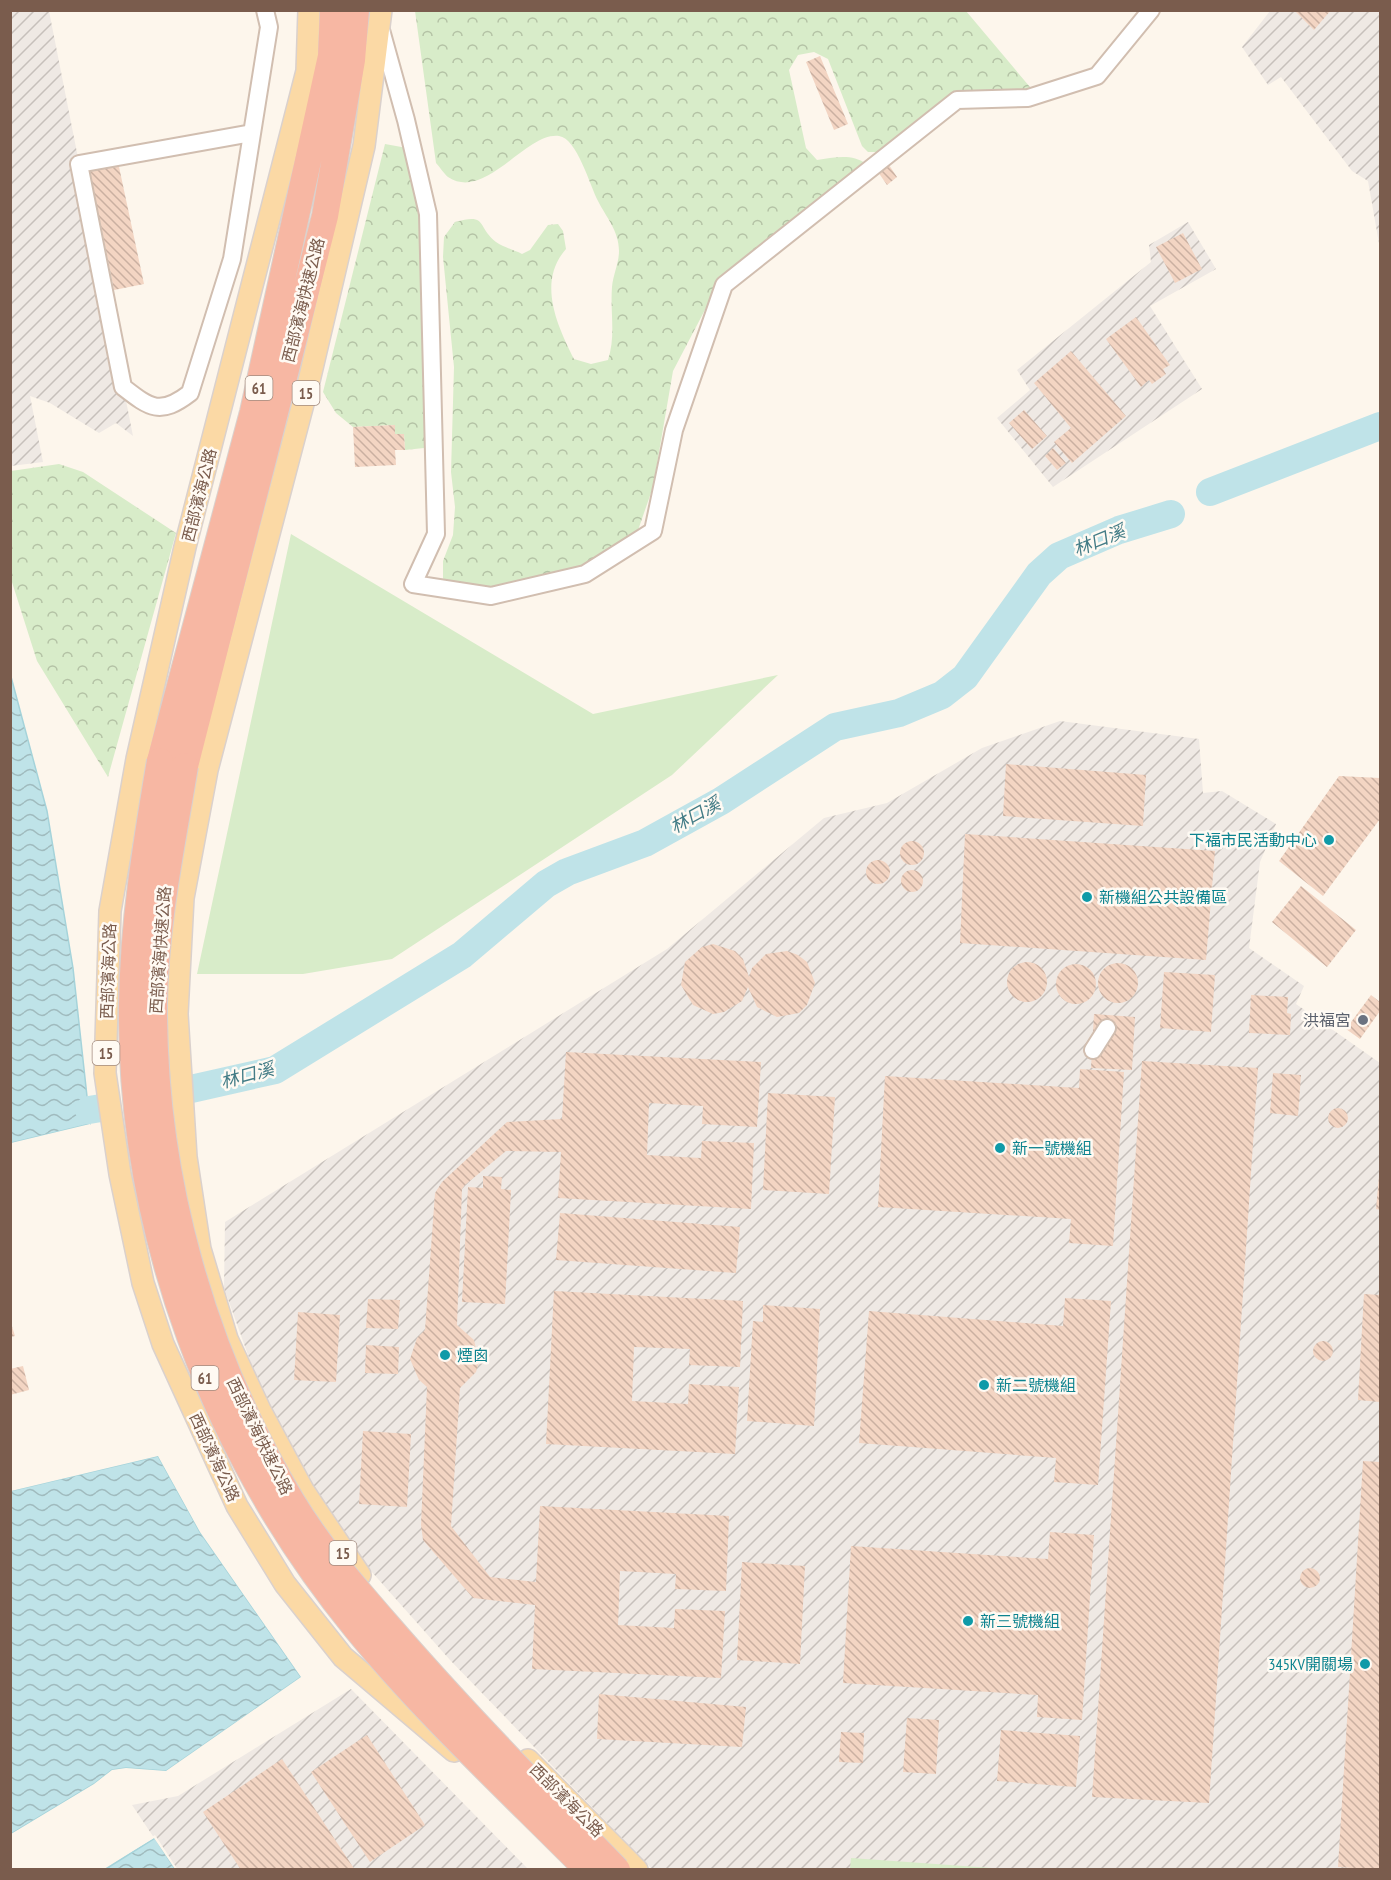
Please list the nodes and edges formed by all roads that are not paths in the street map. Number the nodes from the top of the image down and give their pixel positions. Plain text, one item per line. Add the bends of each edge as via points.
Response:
1 (265, 10) edge
2 (309, 10) edge
3 (333, 10) edge
4 (356, 10) edge
5 (1151, 10) edge
6 (380, 18) edge
7 (252, 133) dead end
8 (1107, 1028) dead end
9 (1092, 1050) dead end
10 (434, 1660) junction
11 (396, 1702) junction
12 (573, 1869) edge
13 (588, 1869) edge
14 (617, 1869) edge
15 (637, 1869) edge

1 - 7 street via 269,27 232,260 190,393 172,407 148,407 123,387 79,164
2 - 11 main road, 西部濱海公路 / 15 via 307,71 186,547 137,759 110,911 105,1073 120,1174 144,1283 163,1344 232,1495 285,1584 344,1657
3 - 13 highway, 西部濱海快速公路 / 61, bridge via 331,56 254,412 160,761 138,895 132,1006 135,1087 146,1178 198,1361 237,1449 272,1511 357,1630
4 - 14 highway, 西部濱海快速公路 / 61, bridge via 352,60 325,216 185,766 161,905 154,1004 158,1083 169,1171 188,1259 215,1342 248,1418 292,1502 341,1573 477,1728
5 - 6 street via 1097,76 1028,98 957,100 724,285 674,430 653,531 585,574 491,596 413,584 436,534 428,214
6 - 10 main road, 西部濱海公路 / 15 via 364,146 309,381 207,771 183,898 177,1014 186,1156 200,1249 227,1339 303,1490 352,1567
8 - 9 street
10 - 11 street
10 - 15 main road, 西部濱海公路 / 15 via 484,1716
11 - 12 main road, 西部濱海公路 / 15 via 452,1749

